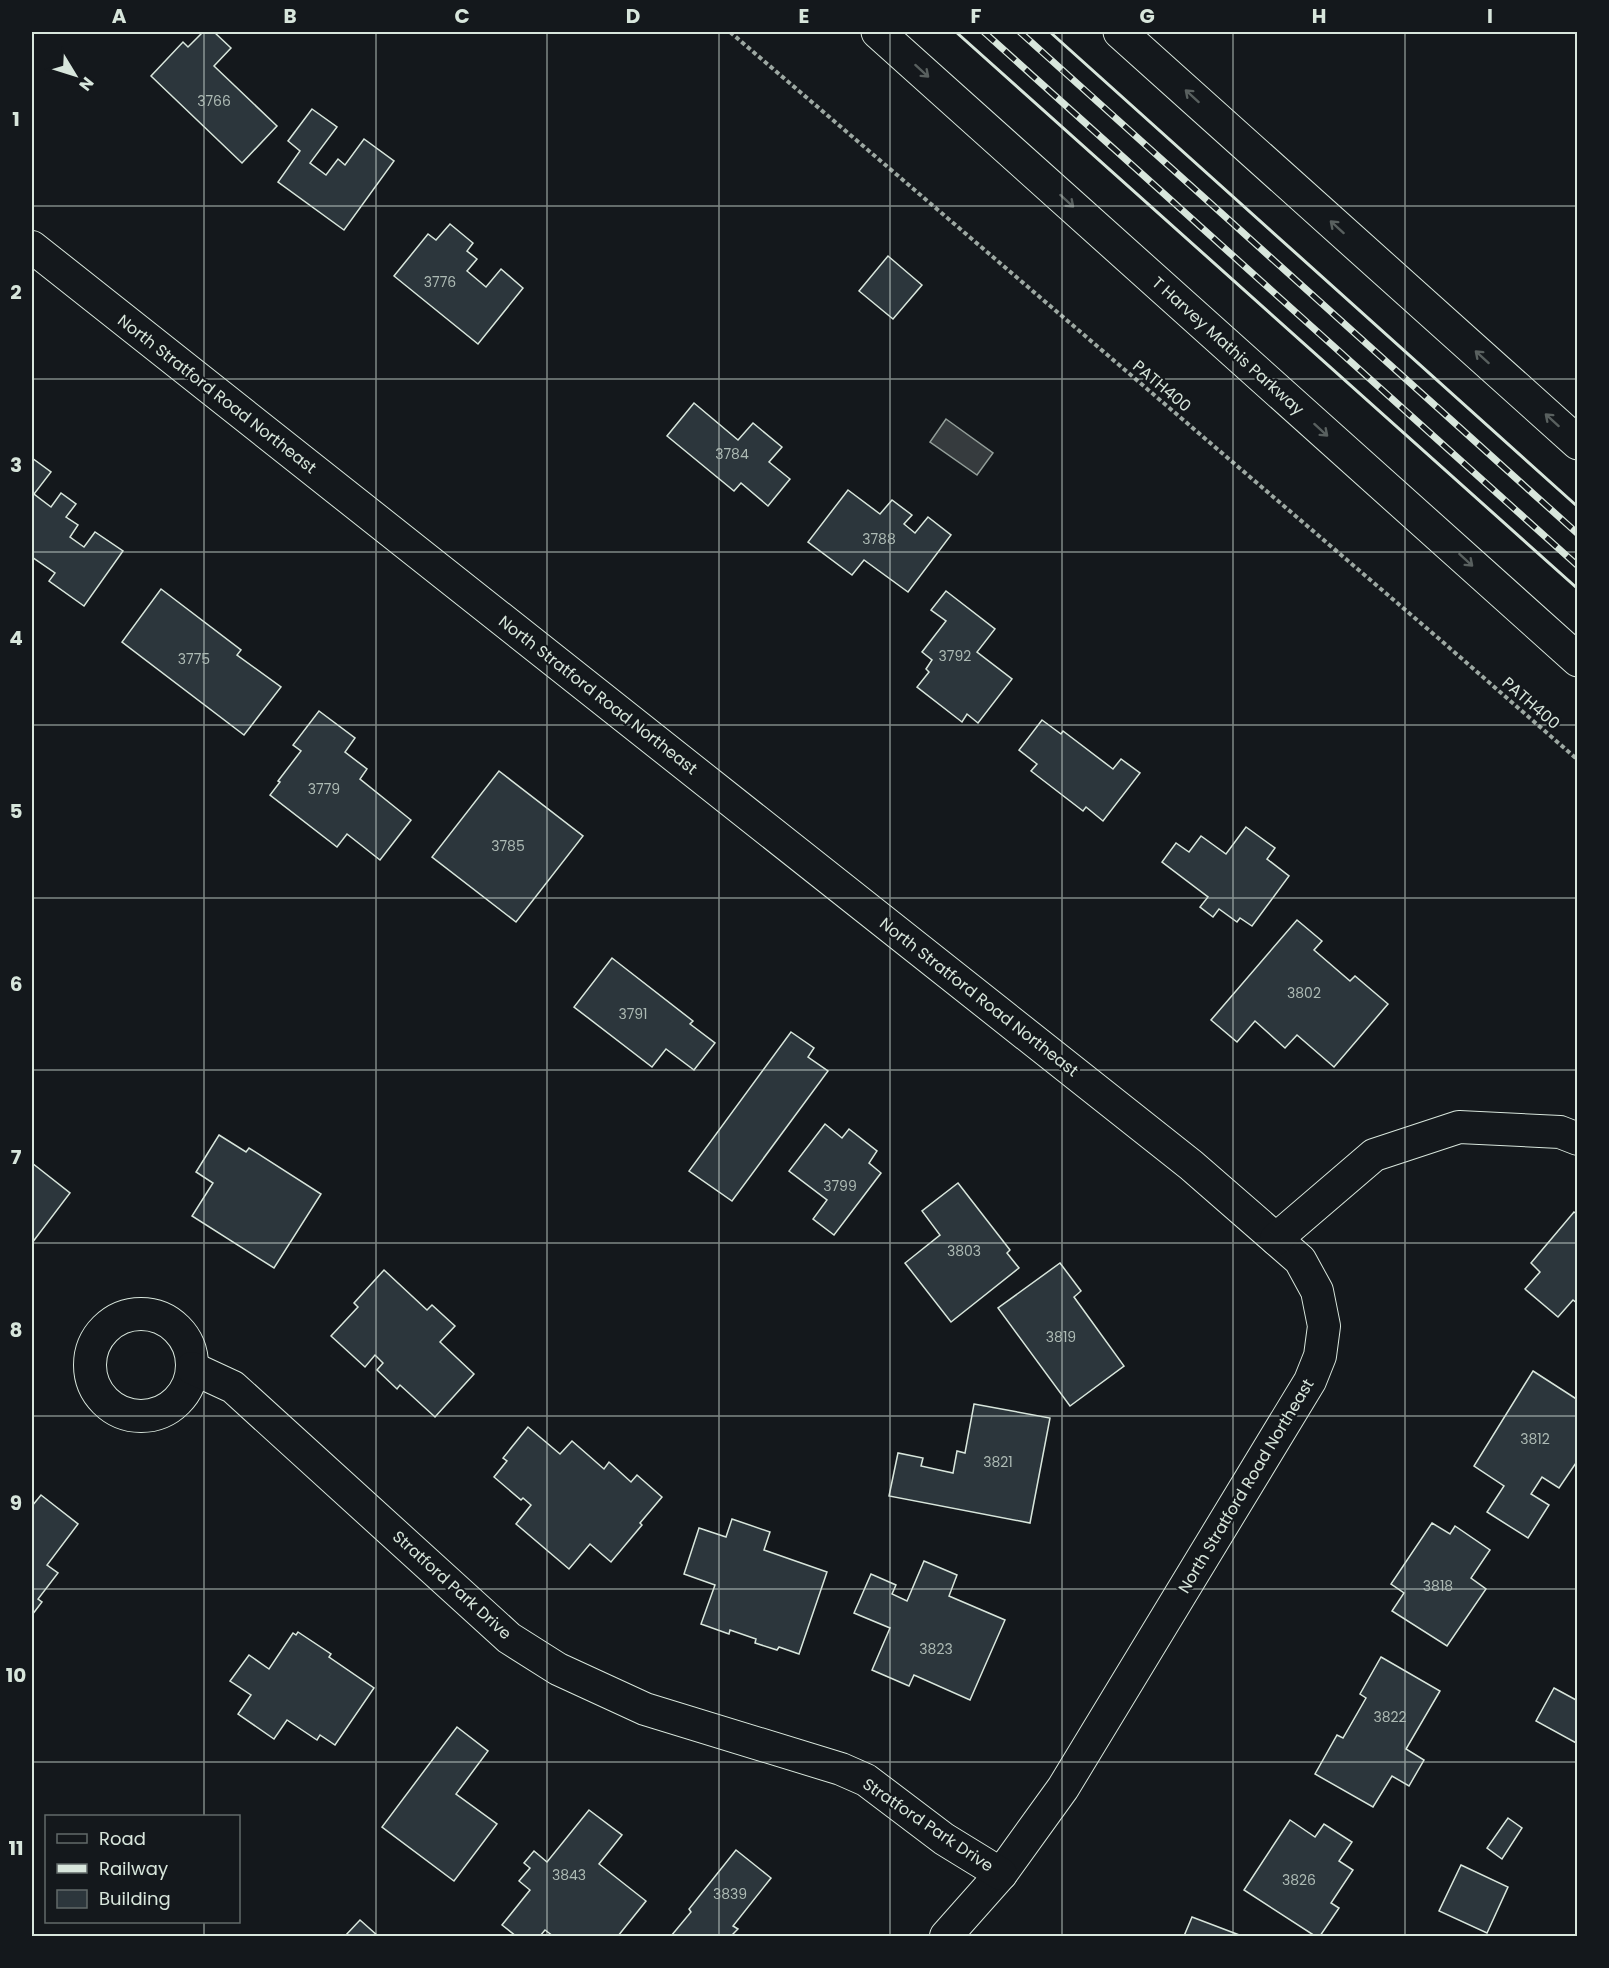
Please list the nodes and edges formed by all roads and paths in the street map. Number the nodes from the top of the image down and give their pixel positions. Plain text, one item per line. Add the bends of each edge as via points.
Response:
1 (730, 32) edge
2 (878, 32) edge
3 (1120, 32) edge
4 (32, 247) edge
5 (1578, 443) edge
6 (1578, 660) edge
7 (1578, 760) edge
8 (1578, 1140) edge
9 (1276, 1239) junction
10 (192, 1368) dead end
11 (1001, 1874) junction
12 (946, 1936) edge

1 - 7 path, PATH400
2 -> 6 highway, T Harvey Mathis Parkway
5 -> 3 highway
4 - 9 street, North Stratford Road Northeast via 1182,1158
8 - 9 street via 1560,1132 1459,1127 1384,1151 1374,1155
9 - 11 street, North Stratford Road Northeast via 1300,1260 1317,1291 1324,1326 1320,1356 1310,1381 1063,1788
10 - 11 street, Stratford Park Drive via 233,1387 509,1638 558,1669 645,1709 866,1780 944,1839
11 - 12 street, North Stratford Road Northeast

